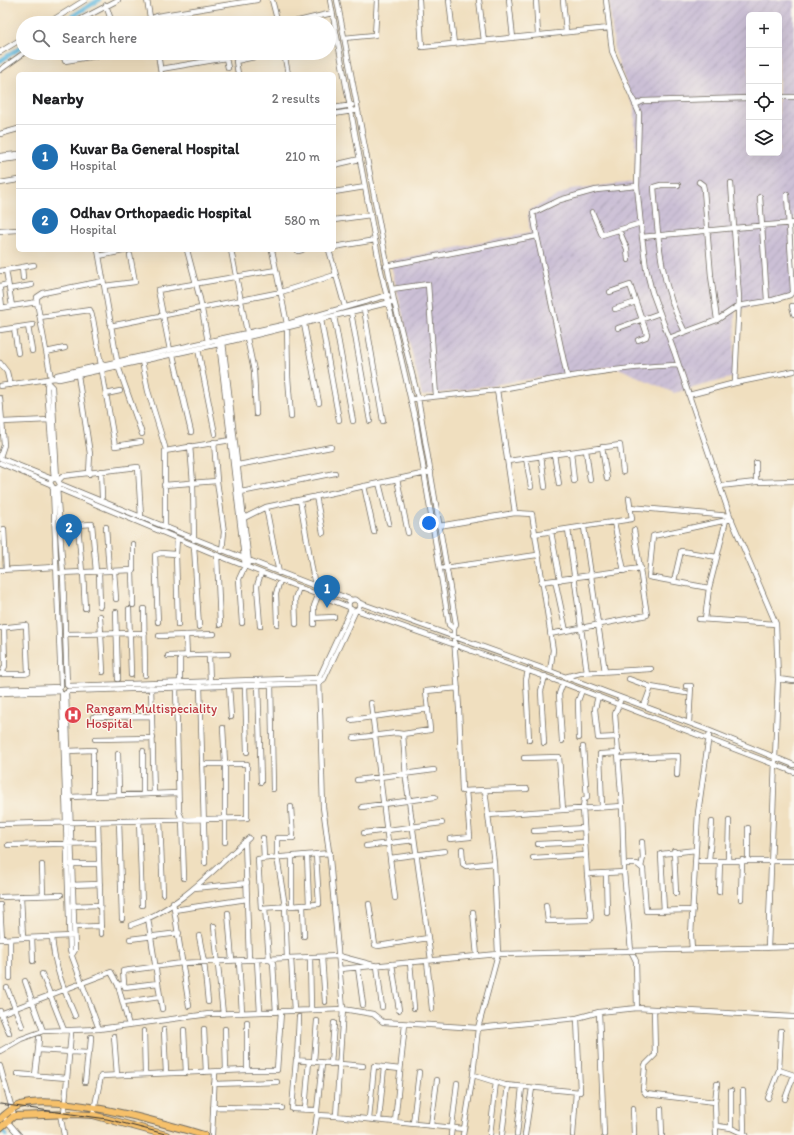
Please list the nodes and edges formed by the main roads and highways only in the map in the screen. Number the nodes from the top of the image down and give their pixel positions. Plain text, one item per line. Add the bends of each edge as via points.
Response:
1 (94, 1112) junction
2 (1, 1117) edge
3 (0, 1128) edge
4 (152, 1133) edge
5 (166, 1135) edge
6 (204, 1135) edge

1 - 2 main road via 65,1104 30,1103 18,1105
1 - 3 main road via 14,1116
1 - 4 main road
1 - 6 main road
4 - 5 main road

